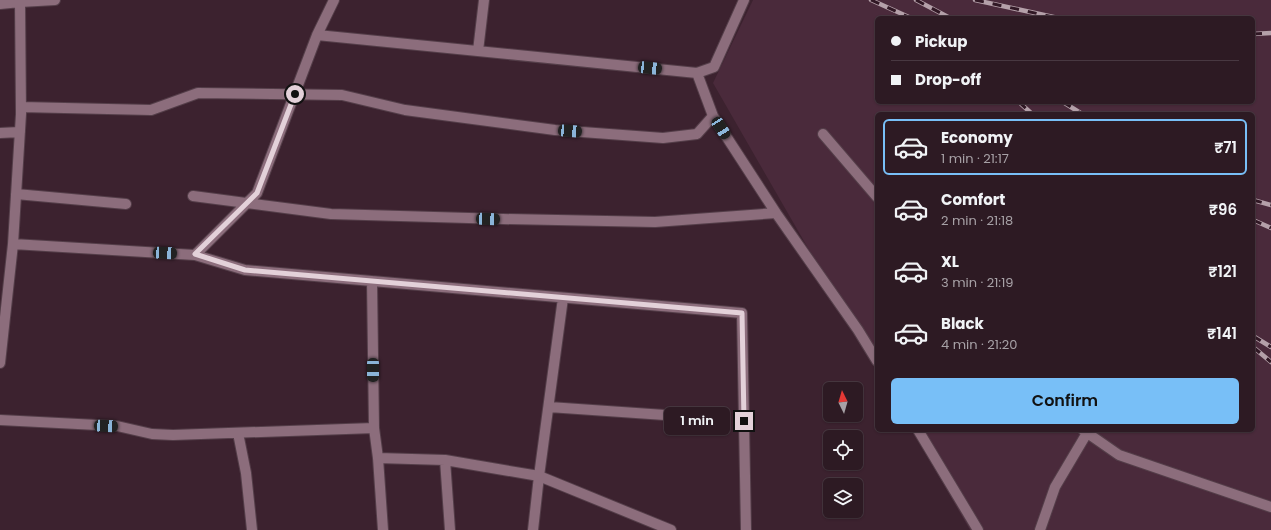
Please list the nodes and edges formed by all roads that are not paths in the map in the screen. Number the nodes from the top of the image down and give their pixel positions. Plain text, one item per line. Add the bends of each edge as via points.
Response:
1 (55, 0) edge
2 (334, 0) edge
3 (484, 0) edge
4 (744, 0) edge
5 (20, 1) edge
6 (0, 4) edge
7 (317, 35) junction
8 (478, 51) junction
9 (697, 73) junction
10 (295, 94) junction
11 (21, 106) junction
12 (713, 116) junction
13 (20, 132) junction
14 (0, 133) edge
15 (823, 134) dead end
16 (16, 194) junction
17 (875, 195) edge
18 (193, 196) dead end
19 (247, 203) junction
20 (126, 204) dead end
21 (776, 213) junction
22 (13, 244) junction
23 (195, 254) junction
24 (372, 281) junction
25 (563, 298) junction
26 (875, 358) edge
27 (0, 363) edge
28 (549, 407) junction
29 (665, 415) dead end
30 (0, 420) edge
31 (374, 428) junction
32 (919, 432) edge
33 (1085, 432) edge
34 (238, 433) junction
35 (378, 458) junction
36 (445, 460) junction
37 (539, 476) junction
38 (1271, 507) edge
39 (252, 530) edge
40 (383, 530) edge
41 (450, 530) edge
42 (533, 530) edge
43 (671, 530) edge
44 (746, 530) edge
45 (978, 530) edge
46 (1040, 530) edge

1 - 5 street
2 - 7 street
3 - 8 street
4 - 9 street via 714,68
5 - 6 street
5 - 11 street
7 - 8 street
7 - 10 street
8 - 9 street
9 - 12 street
10 - 11 street via 198,93 151,110
10 - 12 street via 342,95 405,110 555,130 663,138 696,134
10 - 19 street via 257,193
11 - 13 street
12 - 21 street
13 - 14 street
13 - 16 street
15 - 17 street
16 - 20 street
16 - 22 street
18 - 19 street
19 - 21 street via 331,214 647,222
19 - 23 street
21 - 26 street
22 - 23 street
22 - 27 street
23 - 24 street via 245,270
24 - 25 street
24 - 31 street
25 - 28 street
25 - 44 street via 742,313
28 - 29 street
28 - 37 street
30 - 34 street via 117,426 152,434
31 - 34 street
31 - 35 street
32 - 45 street
33 - 38 street via 1119,455
33 - 46 street via 1055,487
34 - 39 street via 247,479
35 - 36 street
35 - 40 street
36 - 37 street
36 - 41 street
37 - 42 street
37 - 43 street

